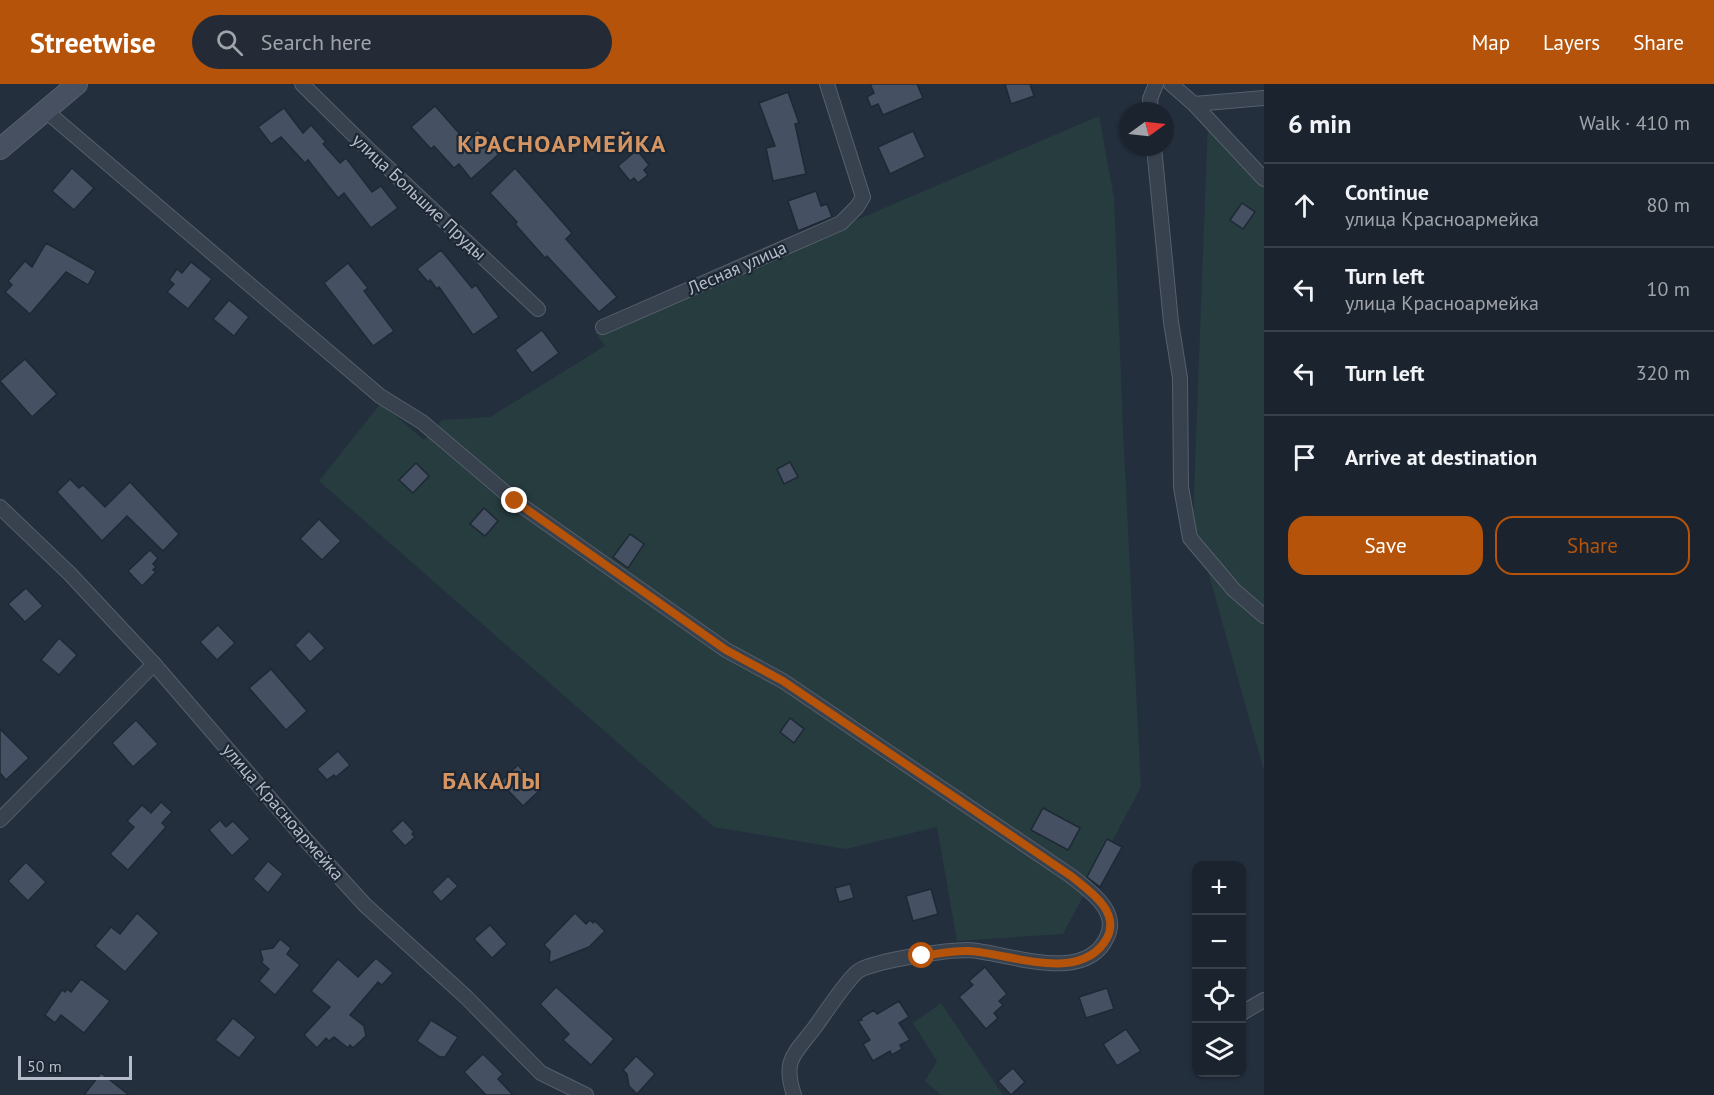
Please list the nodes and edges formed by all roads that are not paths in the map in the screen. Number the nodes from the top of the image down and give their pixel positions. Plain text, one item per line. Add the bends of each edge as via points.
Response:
1 (77, 84) edge
2 (302, 84) edge
3 (828, 84) edge
4 (1156, 84) edge
5 (1174, 87) edge
6 (1264, 98) edge
7 (1150, 102) edge
8 (1194, 104) junction
9 (46, 111) junction
10 (0, 148) edge
11 (1155, 156) edge
12 (1264, 179) edge
13 (538, 309) dead end
14 (603, 327) dead end
15 (0, 507) edge
16 (1264, 616) edge
17 (154, 664) junction
18 (0, 820) edge
19 (1264, 1000) edge
20 (1246, 1011) edge
21 (586, 1095) edge
22 (794, 1095) edge

1 - 9 street
2 - 13 street, улица Большие Пруды
3 - 14 street, Лесная улица via 863,197 858,207 841,223
4 - 7 street
5 - 8 street
6 - 8 street
8 - 12 street
9 - 10 street
9 - 22 street via 380,396 422,422 515,501 726,650 793,687 1102,901 1110,920 1108,935 1100,948 1086,958 1045,964 966,950 882,962 858,970 790,1059 788,1078
11 - 16 street via 1180,378 1180,486 1190,538 1234,590
15 - 17 street, улица Красноармейка via 70,574
17 - 18 street
17 - 21 street, улица Красноармейка via 365,905 542,1073
19 - 20 street

